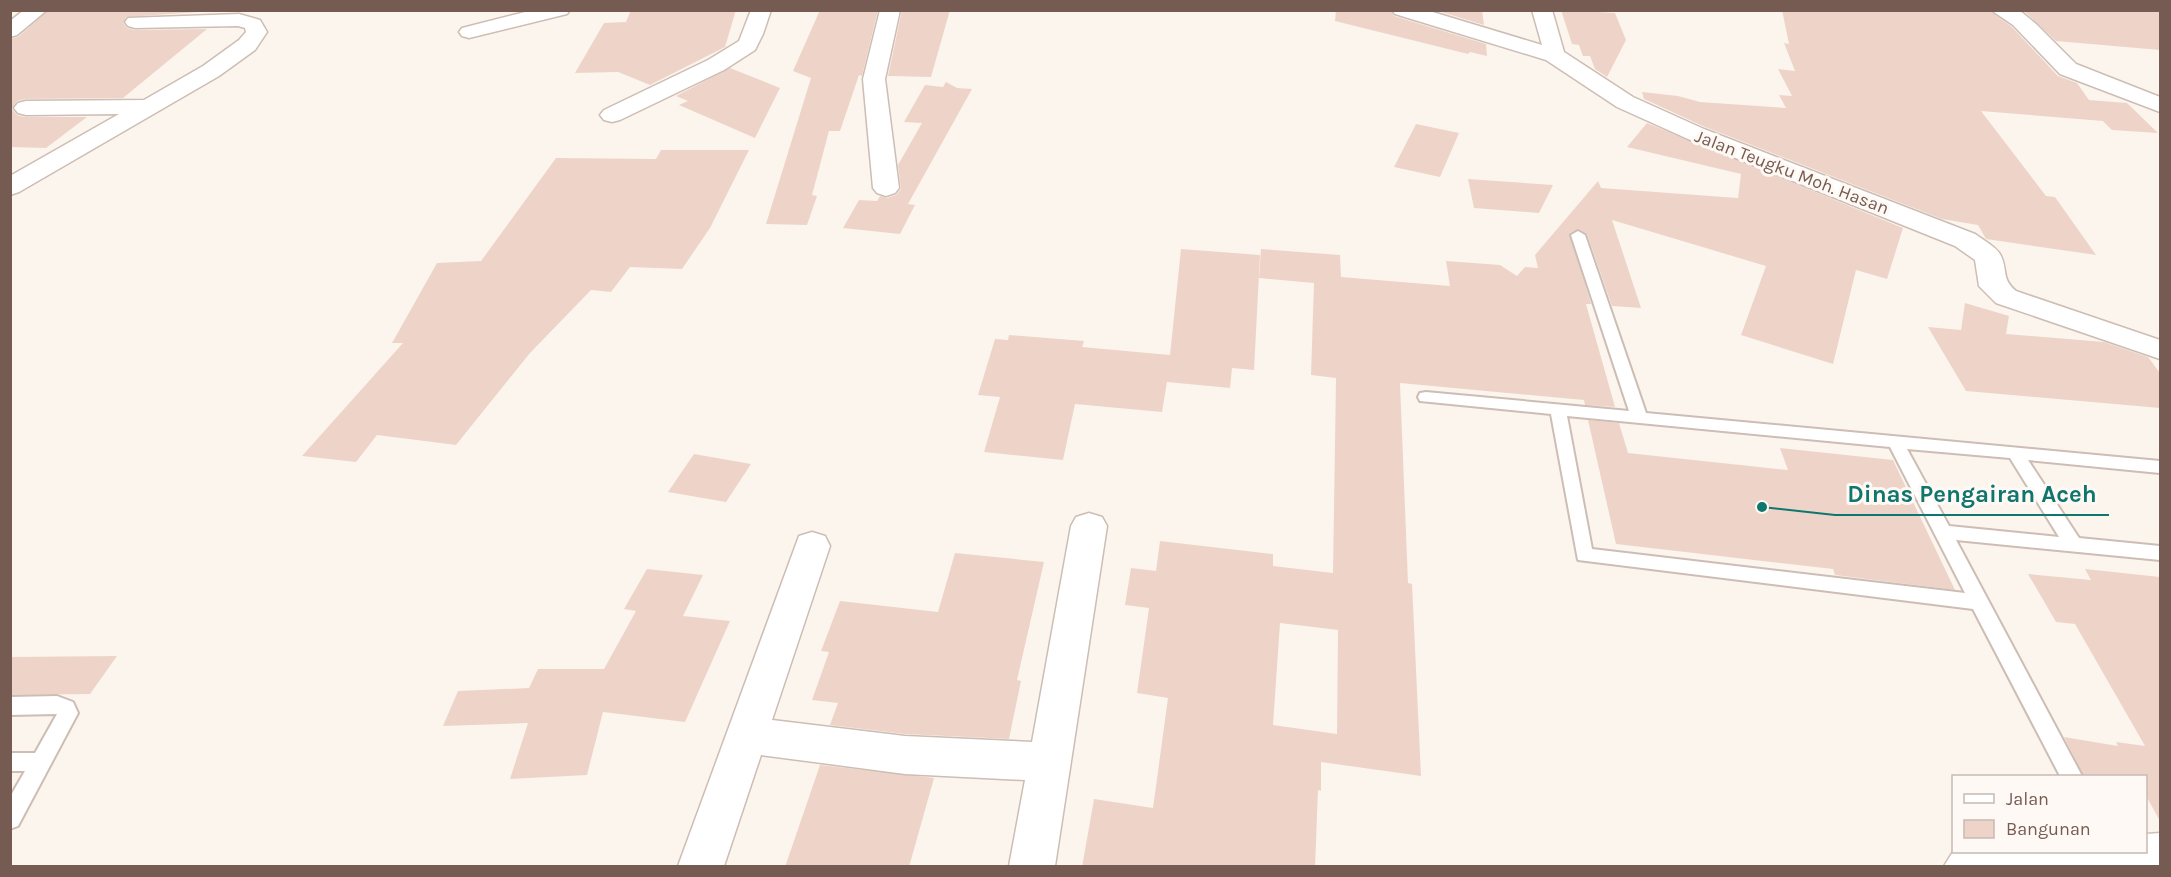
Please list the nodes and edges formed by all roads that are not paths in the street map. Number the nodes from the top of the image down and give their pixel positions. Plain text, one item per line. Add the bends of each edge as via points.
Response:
1 (37, 10) edge
2 (560, 10) edge
3 (761, 10) edge
4 (890, 10) edge
5 (1402, 10) edge
6 (1542, 10) edge
7 (2001, 10) edge
8 (259, 17) edge
9 (135, 22) dead end
10 (10, 31) edge
11 (469, 32) dead end
12 (1554, 55) junction
13 (2160, 105) edge
14 (147, 107) junction
15 (26, 108) dead end
16 (612, 114) dead end
17 (10, 187) edge
18 (886, 188) dead end
19 (1578, 235) dead end
20 (2160, 350) edge
21 (1426, 397) dead end
22 (1558, 409) junction
23 (1639, 417) junction
24 (1896, 443) junction
25 (2015, 453) junction
26 (2160, 467) edge
27 (1089, 526) dead end
28 (1941, 532) junction
29 (2074, 545) junction
30 (812, 546) dead end
31 (2160, 553) edge
32 (1979, 602) junction
33 (10, 706) edge
34 (746, 735) junction
35 (10, 762) edge
36 (41, 762) junction
37 (1050, 762) junction
38 (2070, 775) edge
39 (10, 819) edge
40 (2110, 854) edge
41 (2160, 854) edge
42 (700, 867) edge
43 (1032, 867) edge
44 (1967, 867) edge

1 - 10 street
2 - 11 street
3 - 16 street via 747,45 706,71
4 - 18 street via 874,79
5 - 12 street, Jalan Teugku Moh. Hasan
6 - 12 street
7 - 13 street via 2023,21 2068,69
8 - 9 street
8 - 14 street via 257,32 247,45 211,71
12 - 20 street, Jalan Teugku Moh. Hasan via 1625,102 1686,130 1965,240 1988,257 1993,286 2006,297
14 - 15 street
14 - 17 street
19 - 23 lane
21 - 22 lane
22 - 23 lane
22 - 32 lane via 1584,555
23 - 24 lane
24 - 25 lane
24 - 28 lane
25 - 26 lane
25 - 29 lane
27 - 37 street
28 - 29 lane
28 - 32 lane
29 - 31 lane
30 - 34 street
32 - 38 lane
33 - 36 lane via 66,708 68,713
34 - 37 street via 905,754
34 - 42 street
35 - 36 lane
36 - 39 lane
37 - 43 street
40 - 41 street
40 - 44 street

